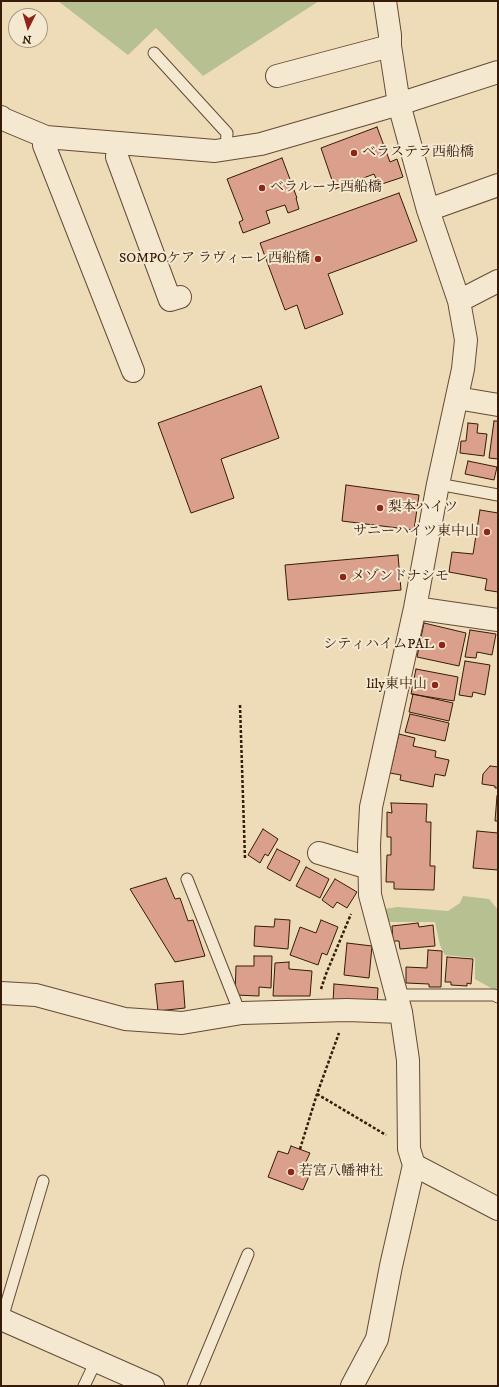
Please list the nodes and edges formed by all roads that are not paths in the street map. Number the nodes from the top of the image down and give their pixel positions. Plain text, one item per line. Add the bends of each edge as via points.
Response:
1 (385, 1) edge
2 (390, 46) junction
3 (154, 53) dead end
4 (498, 72) edge
5 (278, 76) dead end
6 (399, 104) junction
7 (1, 117) edge
8 (46, 137) junction
9 (118, 144) junction
10 (226, 150) junction
11 (498, 185) edge
12 (428, 210) junction
13 (498, 281) edge
14 (180, 297) dead end
15 (459, 301) junction
16 (134, 371) dead end
17 (457, 398) junction
18 (498, 405) edge
19 (438, 484) junction
20 (498, 495) edge
21 (415, 608) junction
22 (498, 620) edge
23 (320, 853) dead end
24 (369, 868) junction
25 (187, 879) dead end
26 (1, 993) edge
27 (498, 997) edge
28 (399, 1004) junction
29 (240, 1013) junction
30 (411, 1157) junction
31 (43, 1181) dead end
32 (498, 1209) edge
33 (248, 1254) dead end
34 (1, 1320) edge
35 (96, 1361) junction
36 (84, 1386) edge
37 (152, 1386) edge
38 (193, 1386) edge
39 (352, 1386) edge

1 - 2 street
2 - 5 street
2 - 6 street
3 - 10 lane via 227,133
4 - 6 street
6 - 10 street via 261,144
6 - 12 street
7 - 8 street
8 - 9 street
8 - 16 street via 44,145
9 - 10 street
9 - 14 street via 117,157 170,300
11 - 12 street
12 - 15 street
13 - 15 street
15 - 17 street via 466,340
17 - 18 street
17 - 19 street
19 - 20 lane
19 - 21 street
21 - 22 street
21 - 24 street via 371,807
23 - 24 street
24 - 28 street via 370,896
25 - 29 lane
26 - 29 street via 36,995 125,1019 182,1023
27 - 28 lane via 494,995
28 - 29 street via 347,1010
28 - 30 street via 408,1060
30 - 32 street
30 - 39 street via 377,1339
31 - 34 lane
33 - 38 lane
34 - 35 street
35 - 36 lane
35 - 37 street

